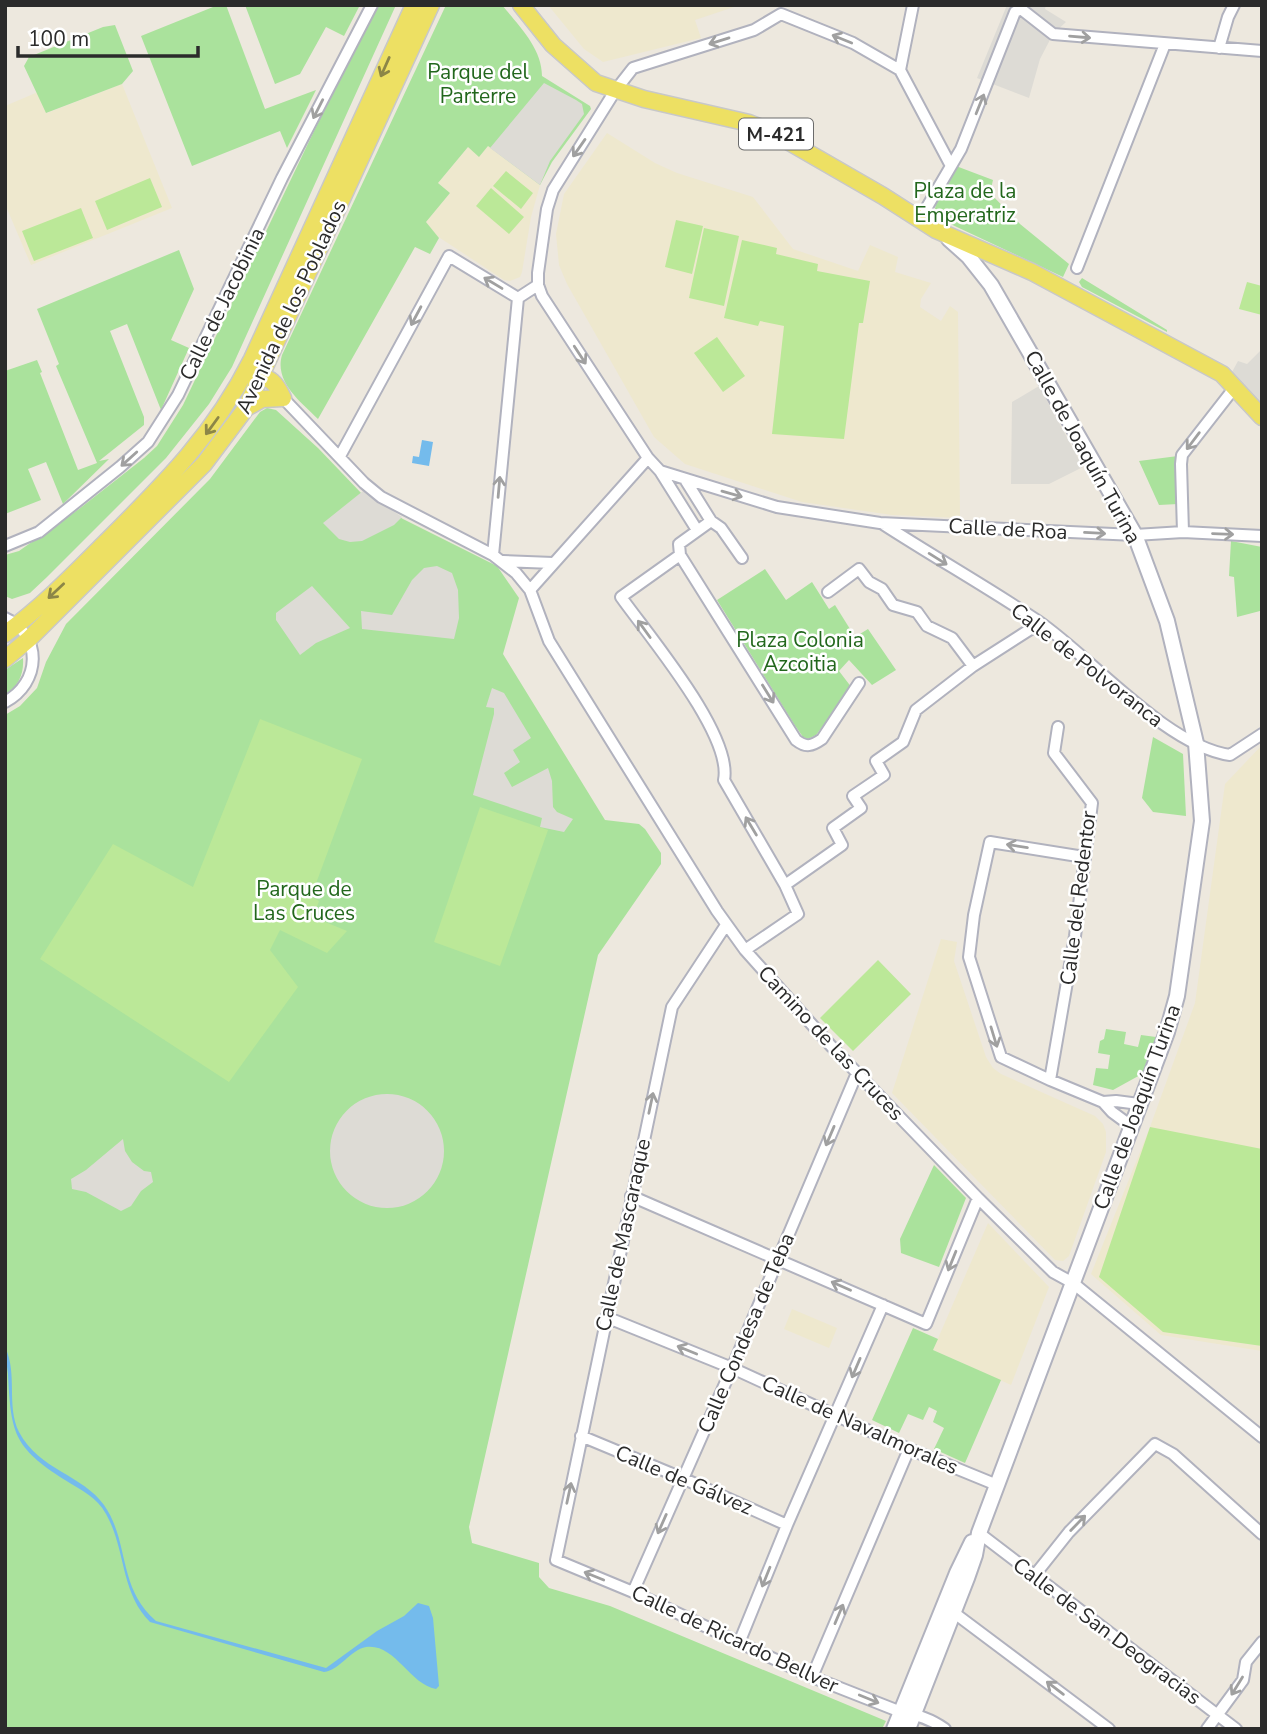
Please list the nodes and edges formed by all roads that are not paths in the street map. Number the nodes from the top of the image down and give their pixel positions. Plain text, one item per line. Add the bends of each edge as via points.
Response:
1 (372, 5) edge
2 (414, 5) edge
3 (431, 5) edge
4 (521, 5) edge
5 (912, 5) edge
6 (1234, 5) edge
7 (783, 10) edge
8 (1165, 44) junction
9 (1220, 48) junction
10 (1262, 51) edge
11 (900, 70) junction
12 (615, 91) junction
13 (951, 166) junction
14 (920, 219) junction
15 (936, 230) junction
16 (1077, 268) dead end
17 (538, 285) junction
18 (518, 298) junction
19 (262, 376) junction
20 (1235, 387) junction
21 (236, 392) junction
22 (283, 398) junction
23 (246, 408) junction
24 (1262, 417) edge
25 (340, 456) junction
26 (649, 458) junction
27 (660, 471) junction
28 (686, 481) junction
29 (711, 522) junction
30 (880, 523) junction
31 (697, 530) junction
32 (1183, 532) junction
33 (1135, 535) junction
34 (1262, 536) edge
35 (5, 546) edge
36 (493, 555) junction
37 (680, 555) junction
38 (741, 558) dead end
39 (503, 561) junction
40 (553, 563) junction
41 (530, 590) junction
42 (828, 592) dead end
43 (1040, 623) junction
44 (9, 626) edge
45 (29, 639) junction
46 (5, 659) edge
47 (973, 666) junction
48 (859, 682) dead end
49 (5, 702) edge
50 (1058, 727) dead end
51 (1262, 734) edge
52 (1196, 743) junction
53 (1084, 857) junction
54 (785, 885) junction
55 (726, 925) junction
56 (745, 950) junction
57 (857, 1073) junction
58 (1050, 1080) junction
59 (1103, 1102) junction
60 (1139, 1104) junction
61 (1131, 1126) junction
62 (631, 1196) junction
63 (978, 1198) junction
64 (779, 1259) junction
65 (1073, 1283) junction
66 (883, 1305) junction
67 (606, 1317) junction
68 (732, 1368) junction
69 (835, 1416) junction
70 (581, 1436) junction
71 (1262, 1437) edge
72 (909, 1448) junction
73 (682, 1478) junction
74 (997, 1485) junction
75 (787, 1525) junction
76 (979, 1533) junction
77 (1262, 1534) edge
78 (556, 1560) joint
79 (1034, 1576) junction
80 (633, 1592) junction
81 (953, 1612) junction
82 (1262, 1642) edge
83 (739, 1643) junction
84 (813, 1676) junction
85 (908, 1713) junction
86 (1217, 1715) junction
87 (894, 1729) edge
88 (908, 1729) edge
89 (945, 1729) edge
90 (1109, 1729) edge
91 (1207, 1729) edge
92 (1236, 1729) edge

1 -> 35 street, Calle de Jacobinia via 163,422 120,467 39,532
2 -> 21 main road, Avenida de los Poblados
3 - 19 main road, Avenida de los Poblados
4 - 12 main road, M-421 via 574,65
5 - 11 street
6 - 9 street
11 -> 7 street
7 -> 12 street via 754,30 632,68
8 - 9 street
13 -> 8 street via 1015,12 1021,9 1053,34
8 - 16 street
9 - 10 street
11 - 13 street
12 - 14 main road, M-421 via 772,132
12 -> 17 street via 553,190
13 - 14 street
14 - 15 main road, M-421
15 - 20 main road, M-421 via 1008,260 1222,374
15 - 33 main road, Calle de Joaquín Turina via 956,244 987,279
17 - 18 street
17 -> 26 street
18 -> 25 street via 449,256
36 -> 18 street
19 - 21 main road
19 - 22 main road via 277,385
19 - 23 main road, Avenida de los Poblados
20 - 24 main road, M-421
20 -> 32 street via 1182,455
21 -> 44 main road, Avenida de los Poblados via 164,483 57,591
22 - 23 main road via 262,399
22 - 25 street
23 - 45 main road, Avenida de los Poblados via 197,472
25 - 36 street via 381,497
26 - 27 street
26 - 40 street
27 - 28 street, Calle de Roa
27 - 31 street
28 - 29 street
28 -> 30 street, Calle de Roa via 778,507
29 - 31 street
29 - 38 street via 721,528
30 -> 33 street, Calle de Roa
30 -> 43 street, Calle de Polvoranca
31 - 37 street via 680,544
32 - 33 street, Calle de Roa
32 -> 34 street, Calle de Roa
33 - 52 main road, Calle de Joaquín Turina via 1167,621
36 - 39 street
37 -> 48 street via 803,745 821,739
54 -> 37 street via 724,780 726,770 704,713 621,597
39 - 40 street
39 - 41 street, Camino de las Cruces
40 - 41 street
41 - 55 street, Camino de las Cruces via 549,641
42 - 47 street via 859,569 893,605 918,612 927,626 952,638
43 - 47 street
43 - 52 street, Calle de Polvoranca via 1171,731
44 - 45 street
45 - 46 main road, Avenida de los Poblados
45 - 49 street via 33,656 30,675 19,693
47 - 54 street via 916,710 903,741 876,761 884,775 853,796 861,808 833,828 842,845
50 - 53 street, Calle del Redentor via 1054,753 1093,803
51 - 52 street, Calle de Polvoranca via 1230,755
52 - 60 main road, Calle de Joaquín Turina via 1202,821 1177,996
53 - 58 street, Calle del Redentor
53 -> 58 street via 990,842 974,915 969,957 1000,1057
54 - 56 street via 797,914
55 - 56 street, Camino de las Cruces
62 -> 55 street, Calle de Mascaraque via 672,1007
56 - 57 street, Camino de las Cruces
57 - 63 street, Camino de las Cruces
57 -> 64 street, Calle Condesa de Teba
58 - 59 street
59 - 60 street
59 - 61 street
60 - 61 main road, Calle de Joaquín Turina
61 - 65 main road, Calle de Joaquín Turina
62 - 64 street
62 - 67 street, Calle de Mascaraque
63 - 65 street, Camino de las Cruces via 1053,1272
63 -> 66 street via 926,1324
66 -> 64 street
64 - 68 street, Calle Condesa de Teba
65 - 71 street, Camino de las Cruces
65 - 74 main road, Calle de Joaquín Turina
66 -> 69 street
68 -> 67 street, Calle de Navalmorales
67 - 70 street, Calle de Mascaraque
68 - 69 street, Calle de Navalmorales
68 - 73 street, Calle Condesa de Teba
69 - 72 street, Calle de Navalmorales
69 - 75 street
70 - 73 street, Calle de Gálvez
78 -> 70 street, Calle de Mascaraque
72 - 74 street, Calle de Navalmorales
84 -> 72 street
73 - 75 street, Calle de Gálvez
73 -> 80 street, Calle Condesa de Teba
74 - 76 main road, Calle de Joaquín Turina
75 -> 83 street
76 - 79 street, Calle de San Deogracias
76 - 81 main road, Calle de Joaquín Turina
76 - 85 main road, Calle de Joaquín Turina via 957,1573
79 -> 77 street via 1069,1532 1155,1444 1173,1454
80 -> 78 street, Calle de Ricardo Bellver
79 - 86 street, Calle de San Deogracias
80 - 83 street, Calle de Ricardo Bellver
81 - 85 main road, Calle de Joaquín Turina
90 -> 81 street
82 -> 86 street via 1246,1662 1243,1680
83 - 84 street, Calle de Ricardo Bellver
84 -> 85 street, Calle de Ricardo Bellver
85 - 87 main road, Calle de Joaquín Turina
85 - 88 main road, Calle de Joaquín Turina
85 - 89 street, Calle de Ricardo Bellver
86 - 91 street
86 - 92 street, Calle de San Deogracias

